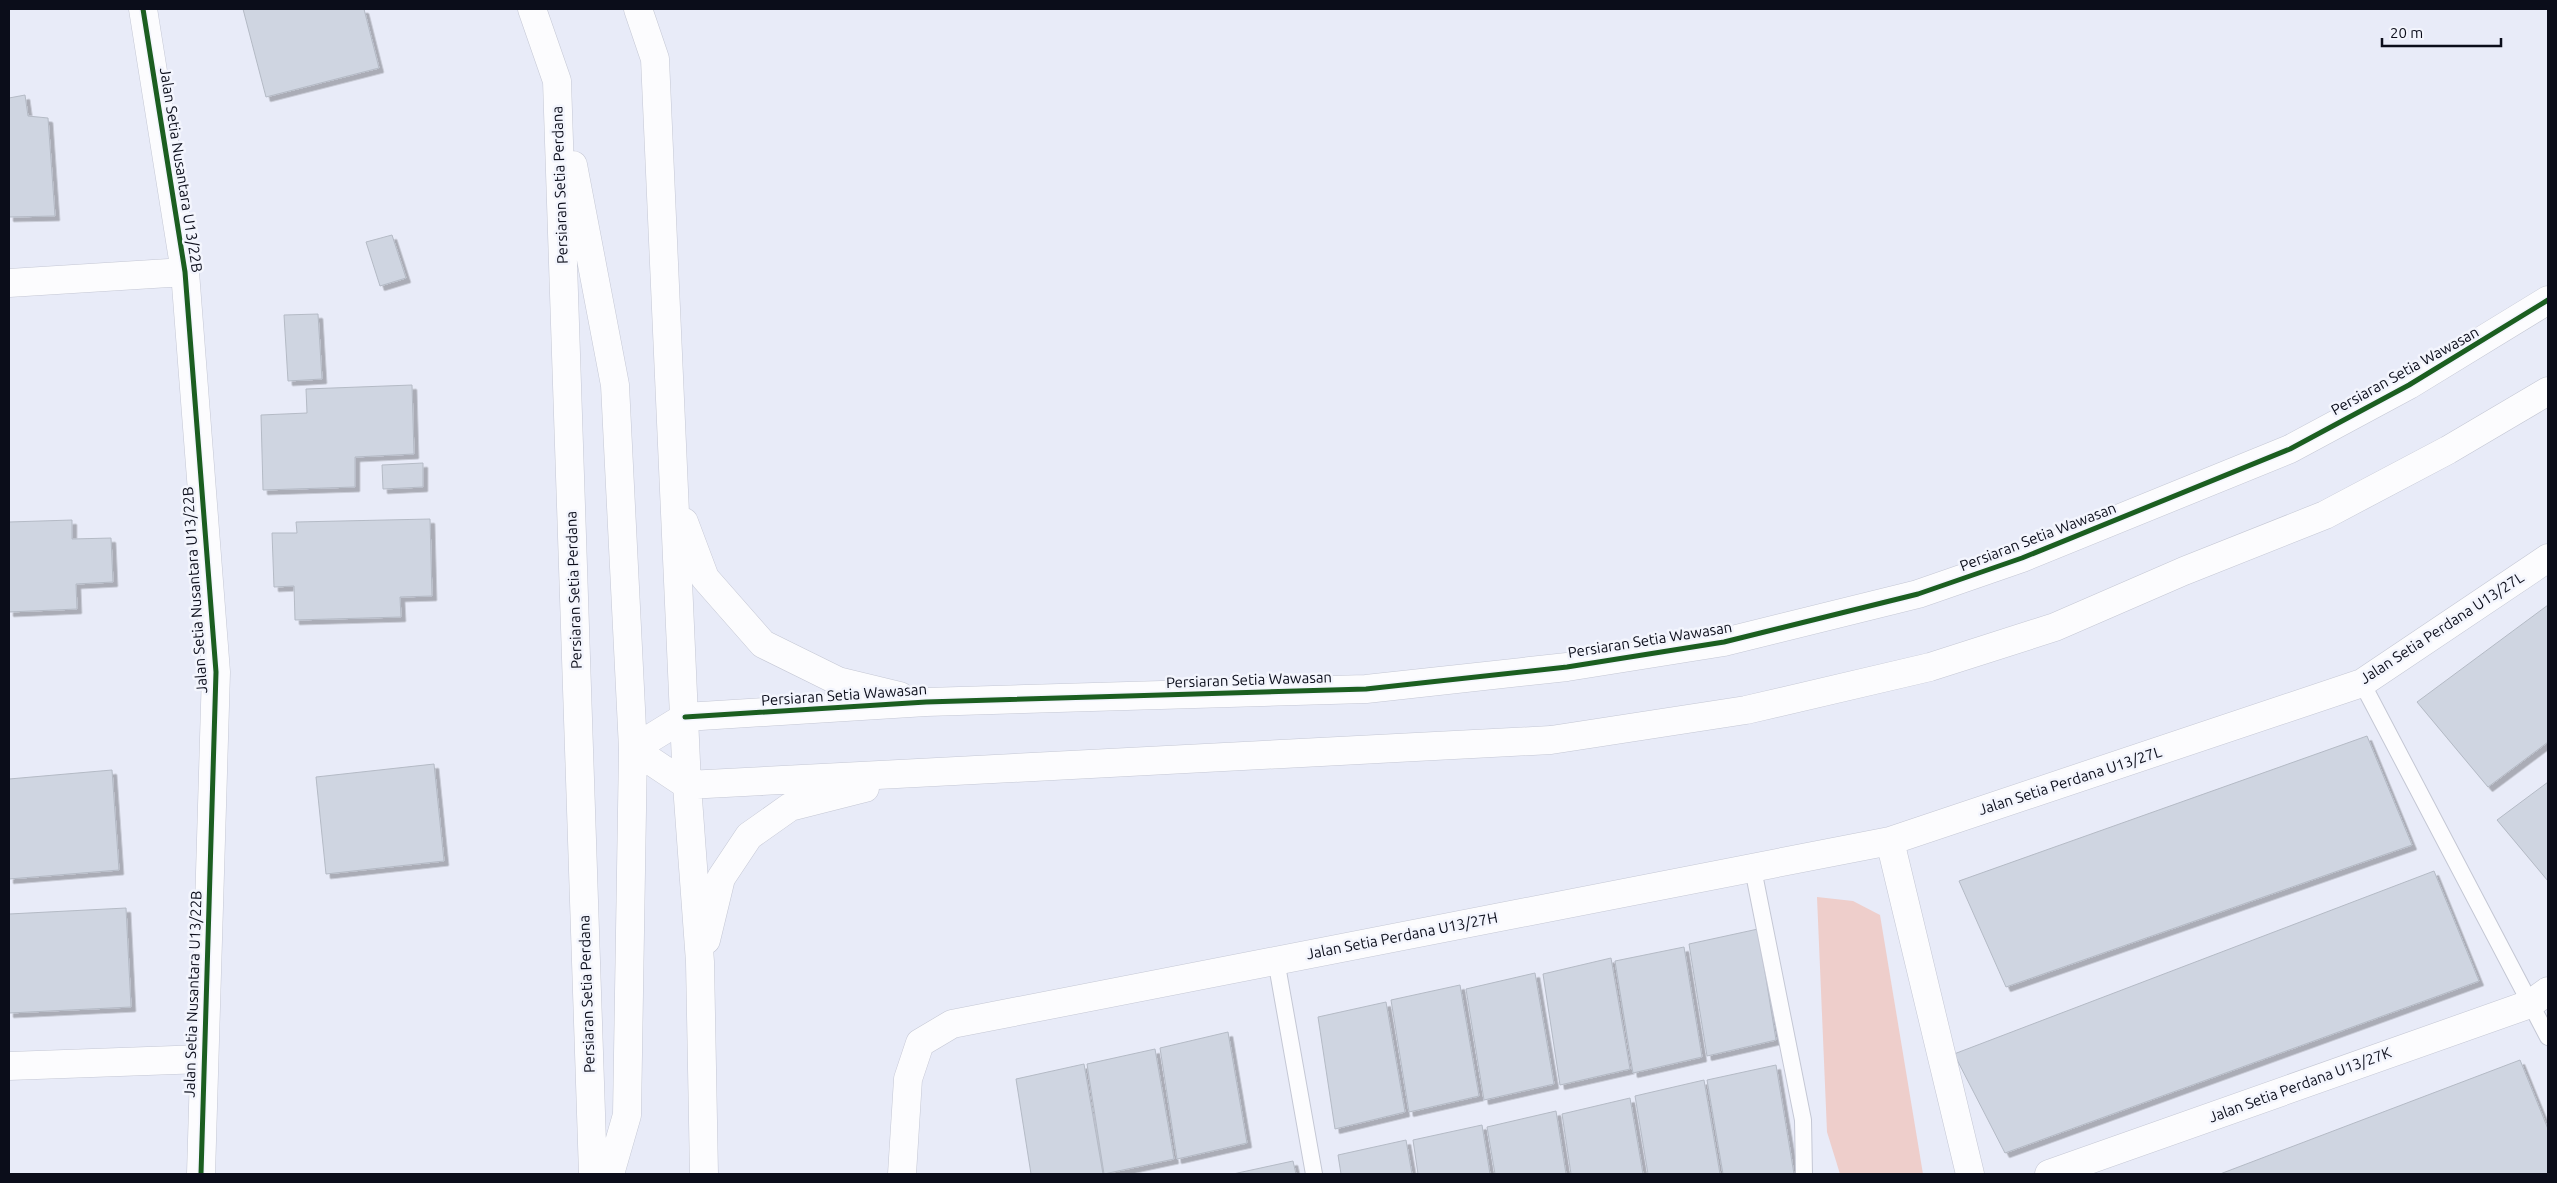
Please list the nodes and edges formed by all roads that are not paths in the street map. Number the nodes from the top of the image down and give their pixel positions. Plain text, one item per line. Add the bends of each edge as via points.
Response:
1 (143, 9) edge
2 (532, 9) edge
3 (638, 9) edge
4 (557, 81) junction
5 (185, 272) junction
6 (9, 283) edge
7 (2548, 300) edge
8 (2548, 390) edge
9 (675, 500) junction
10 (2548, 558) edge
11 (2362, 683) junction
12 (926, 702) junction
13 (685, 717) junction
14 (633, 749) junction
15 (930, 772) junction
16 (686, 785) junction
17 (1890, 841) junction
18 (1753, 869) junction
19 (1276, 960) junction
20 (700, 962) junction
21 (2539, 998) edge
22 (2548, 1037) edge
23 (203, 1059) junction
24 (9, 1066) edge
25 (201, 1174) edge
26 (593, 1174) edge
27 (610, 1174) edge
28 (704, 1174) edge
29 (902, 1174) edge
30 (1314, 1174) edge
31 (1804, 1174) edge
32 (1970, 1174) edge
33 (2049, 1174) edge

1 - 5 street, Jalan Setia Nusantara U13/22B
2 - 4 street, Persiaran Setia Perdana
3 - 9 street via 655,59
4 - 14 street via 615,385
4 - 26 street, Persiaran Setia Perdana
5 - 6 street
5 - 23 street, Jalan Setia Nusantara U13/22B via 216,672
7 - 12 street, Persiaran Setia Wawasan via 2409,385 2290,449 2022,558 1918,594 1724,642 1567,667 1366,689
8 - 15 street via 2448,450 2325,515 2055,626 1930,667 1746,710 1551,740
9 - 12 street via 705,578 763,644 838,680
9 - 13 street
10 - 11 street, Jalan Setia Perdana U13/27L
11 - 17 street, Jalan Setia Perdana U13/27L
11 - 21 lane
12 - 13 street, Persiaran Setia Wawasan
13 - 14 street
13 - 16 street
14 - 16 street
14 - 27 street via 627,1114
15 - 16 street
15 - 20 street via 790,807 749,836 721,878
16 - 20 street
17 - 18 street, Jalan Setia Perdana U13/27H
17 - 32 street
18 - 19 street, Jalan Setia Perdana U13/27H
18 - 31 lane via 1802,1120
19 - 29 street, Jalan Setia Perdana U13/27H via 952,1024 920,1043 908,1079
19 - 30 lane
20 - 28 street
21 - 22 lane
21 - 33 street, Jalan Setia Perdana U13/27K
23 - 24 street
23 - 25 street, Jalan Setia Nusantara U13/22B

